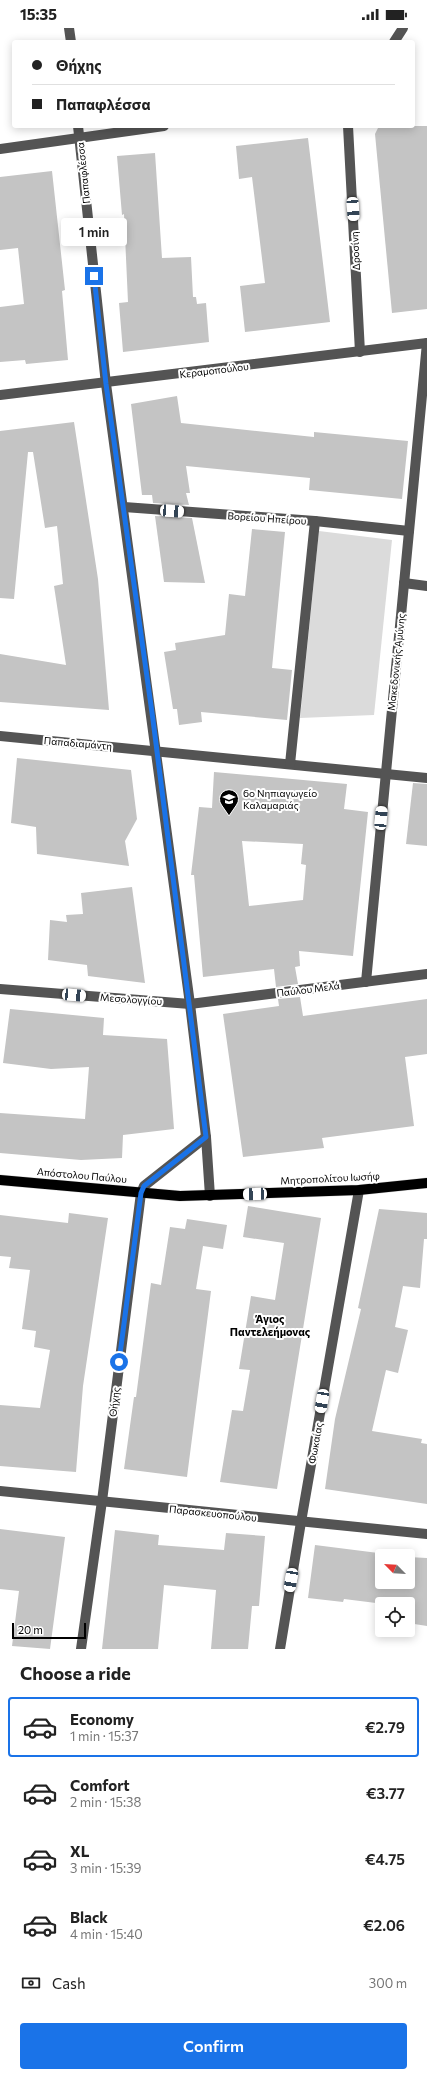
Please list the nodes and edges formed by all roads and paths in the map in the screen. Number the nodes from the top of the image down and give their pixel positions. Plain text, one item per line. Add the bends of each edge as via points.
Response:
1 (69, 28) edge
2 (403, 28) edge
3 (71, 40) edge
4 (395, 40) edge
5 (78, 128) edge
6 (151, 128) edge
7 (348, 128) edge
8 (79, 139) junction
9 (0, 149) edge
10 (427, 343) edge
11 (360, 352) junction
12 (106, 384) junction
13 (0, 395) edge
14 (424, 416) edge
15 (124, 508) junction
16 (315, 521) junction
17 (409, 531) junction
18 (404, 583) junction
19 (427, 586) edge
20 (0, 736) edge
21 (157, 750) junction
22 (290, 764) junction
23 (385, 774) junction
24 (427, 778) edge
25 (427, 974) edge
26 (366, 982) junction
27 (0, 989) edge
28 (190, 1004) junction
29 (206, 1137) junction
30 (0, 1180) edge
31 (427, 1183) edge
32 (359, 1190) junction
33 (141, 1193) junction
34 (210, 1196) junction
35 (0, 1491) edge
36 (102, 1501) junction
37 (300, 1522) junction
38 (427, 1534) edge
39 (81, 1649) edge
40 (280, 1649) edge

1 - 3 street
2 - 4 street
5 - 8 street, Παπαφλέσσα
6 - 8 street
7 - 11 street, Δροσίνη
8 - 9 street
8 - 12 street, Παπαφλέσσα
10 - 11 street, Κεραμοπούλου
10 - 14 street, Μακεδονικής Αμύνης
11 - 12 street, Κεραμοπούλου
12 - 13 street, Κεραμοπούλου
12 - 15 street, Παπαφλέσσα
14 - 17 street, Μακεδονικής Αμύνης
15 - 16 street, Βορείου Ηπείρου
15 - 21 street, Παπαφλέσσα
16 - 17 street, Βορείου Ηπείρου
16 - 22 street
17 - 18 street, Μακεδονικής Αμύνης
18 - 19 street
18 - 23 street, Μακεδονικής Αμύνης
20 - 21 street, Παπαδιαμάντη
21 - 22 street, Παπαδιαμάντη
21 - 28 street, Παπαφλέσσα
22 - 23 street, Παπαδιαμάντη
23 - 24 street, Παπαδιαμάντη
23 - 26 street, Μακεδονικής Αμύνης
25 - 26 street, Παύλου Μελά
26 - 28 street, Παύλου Μελά
27 - 28 street, Μεσολογγίου
28 - 29 street, Παπαφλέσσα
29 - 33 street via 144,1186
29 - 34 street, Παπαφλέσσα
30 - 33 main road, Απόστολου Παύλου
31 - 32 main road, Μητροπολίτου Ιωσήφ
32 - 34 main road, Μητροπολίτου Ιωσήφ
32 - 37 street, Φωκαίας
33 - 34 main road, Απόστολου Παύλου
33 - 36 street, Θήχης
35 - 36 street, Παρασκευοπούλου
36 - 37 street, Παρασκευοπούλου
36 - 39 street, Θήχης
37 - 38 street, Παρασκευοπούλου
37 - 40 street, Φωκαίας

